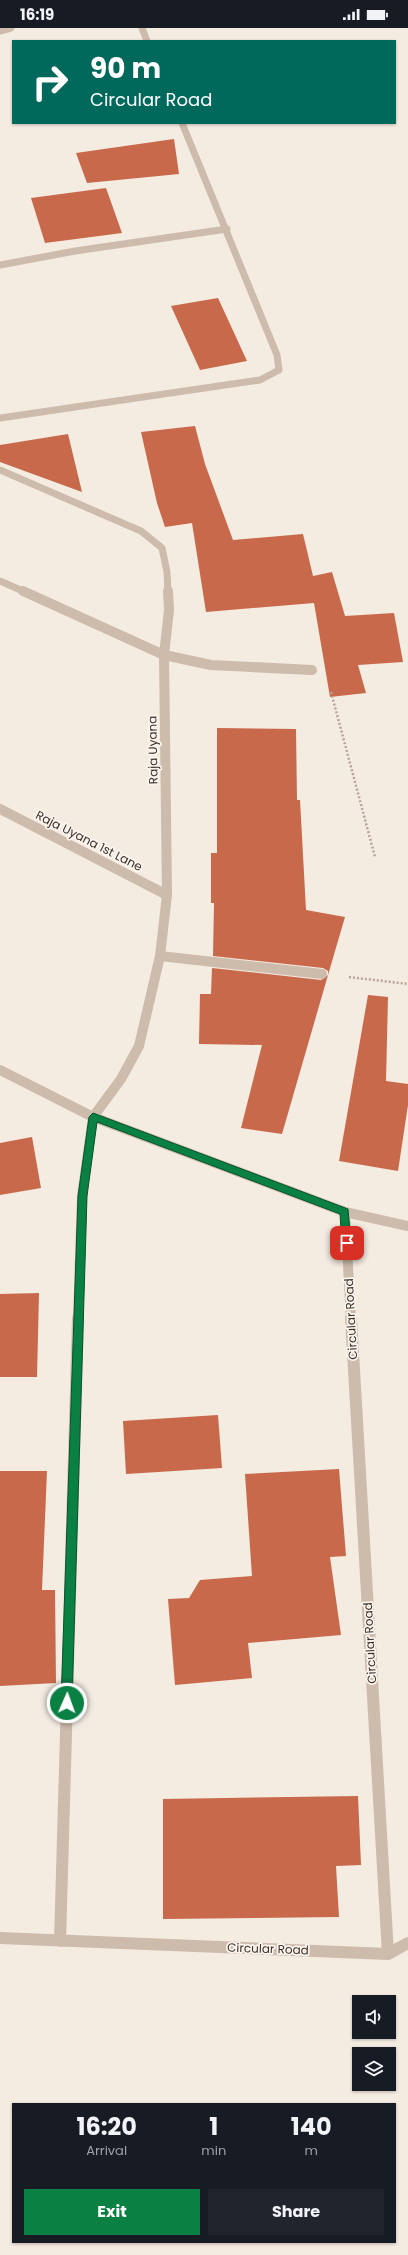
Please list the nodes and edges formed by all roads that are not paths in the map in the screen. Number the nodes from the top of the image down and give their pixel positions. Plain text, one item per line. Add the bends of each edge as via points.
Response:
1 (11, 28) edge
2 (142, 28) edge
3 (0, 31) edge
4 (147, 40) edge
5 (182, 124) edge
6 (227, 229) junction
7 (0, 265) edge
8 (0, 418) edge
9 (0, 470) edge
10 (0, 582) edge
11 (164, 654) junction
12 (312, 670) road end
13 (0, 809) edge
14 (167, 895) junction
15 (160, 956) junction
16 (322, 974) road end
17 (0, 1070) edge
18 (93, 1117) junction
19 (345, 1212) junction
20 (408, 1226) edge
21 (0, 1938) edge
22 (60, 1941) junction
23 (408, 1943) edge
24 (388, 1954) junction

1 - 3 street
2 - 4 street
5 - 6 street
6 - 7 street via 75,251
6 - 8 street via 277,355 279,370 260,380
9 - 11 street, Raja Uyana via 141,531 162,548 167,572 169,610
10 - 11 street
11 - 12 street via 211,665
11 - 14 street, Raja Uyana
13 - 14 street, Raja Uyana 1st Lane
14 - 15 street, Raja Uyana
15 - 16 street
15 - 18 street, Raja Uyana via 139,1046 121,1079
17 - 18 street
18 - 19 street
18 - 22 street via 82,1196
19 - 20 street
19 - 24 street, Circular Road
21 - 22 street, Circular Road
22 - 24 street, Circular Road
23 - 24 street

